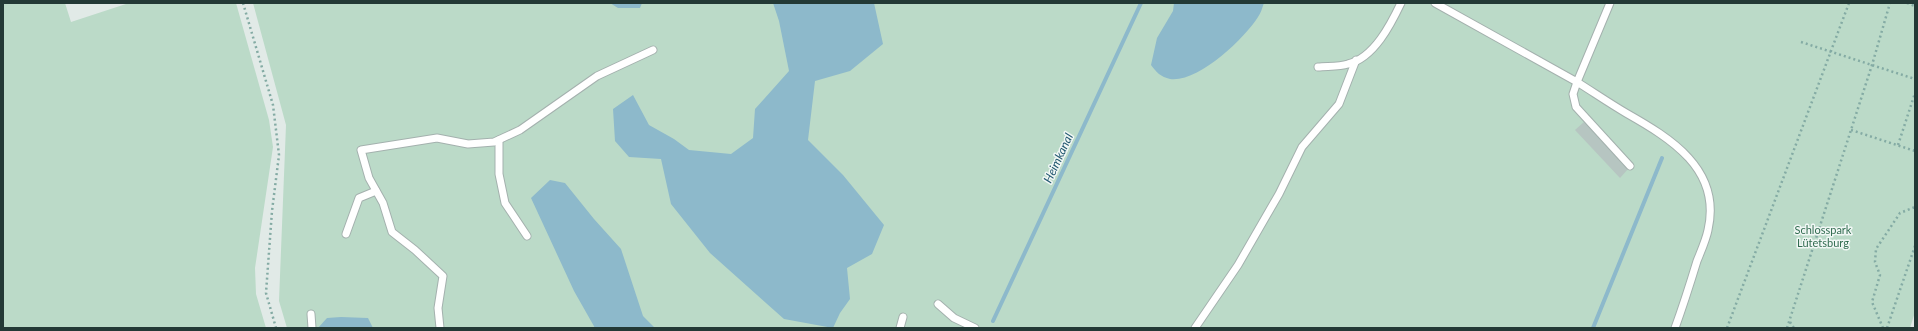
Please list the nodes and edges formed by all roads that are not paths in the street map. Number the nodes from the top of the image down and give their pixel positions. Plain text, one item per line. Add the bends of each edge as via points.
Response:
1 (1401, 3) edge
2 (1435, 3) edge
3 (1610, 3) edge
4 (653, 50) dead end
5 (1356, 60) junction
6 (1318, 67) dead end
7 (1576, 82) junction
8 (499, 140) junction
9 (1630, 166) dead end
10 (376, 192) junction
11 (346, 234) dead end
12 (527, 236) dead end
13 (938, 304) dead end
14 (311, 314) dead end
15 (903, 317) dead end
16 (312, 328) edge
17 (440, 328) edge
18 (900, 328) edge
19 (975, 328) edge
20 (1195, 328) edge
21 (1675, 328) edge

1 - 5 lane via 1390,28 1368,54
2 - 7 lane
3 - 7 lane
4 - 8 lane via 597,76 520,130
5 - 6 lane via 1349,64
5 - 20 lane via 1339,104 1302,147 1279,194 1238,265
7 - 9 lane via 1576,107
7 - 21 lane via 1664,135 1696,166 1704,182 1710,209 1708,229
8 - 10 lane via 468,144 436,138 361,150 368,178
8 - 12 lane via 499,174 505,203
10 - 11 lane via 359,198
10 - 17 lane via 383,203 392,232 443,276 438,308
13 - 19 lane via 954,318
14 - 16 lane
15 - 18 lane

